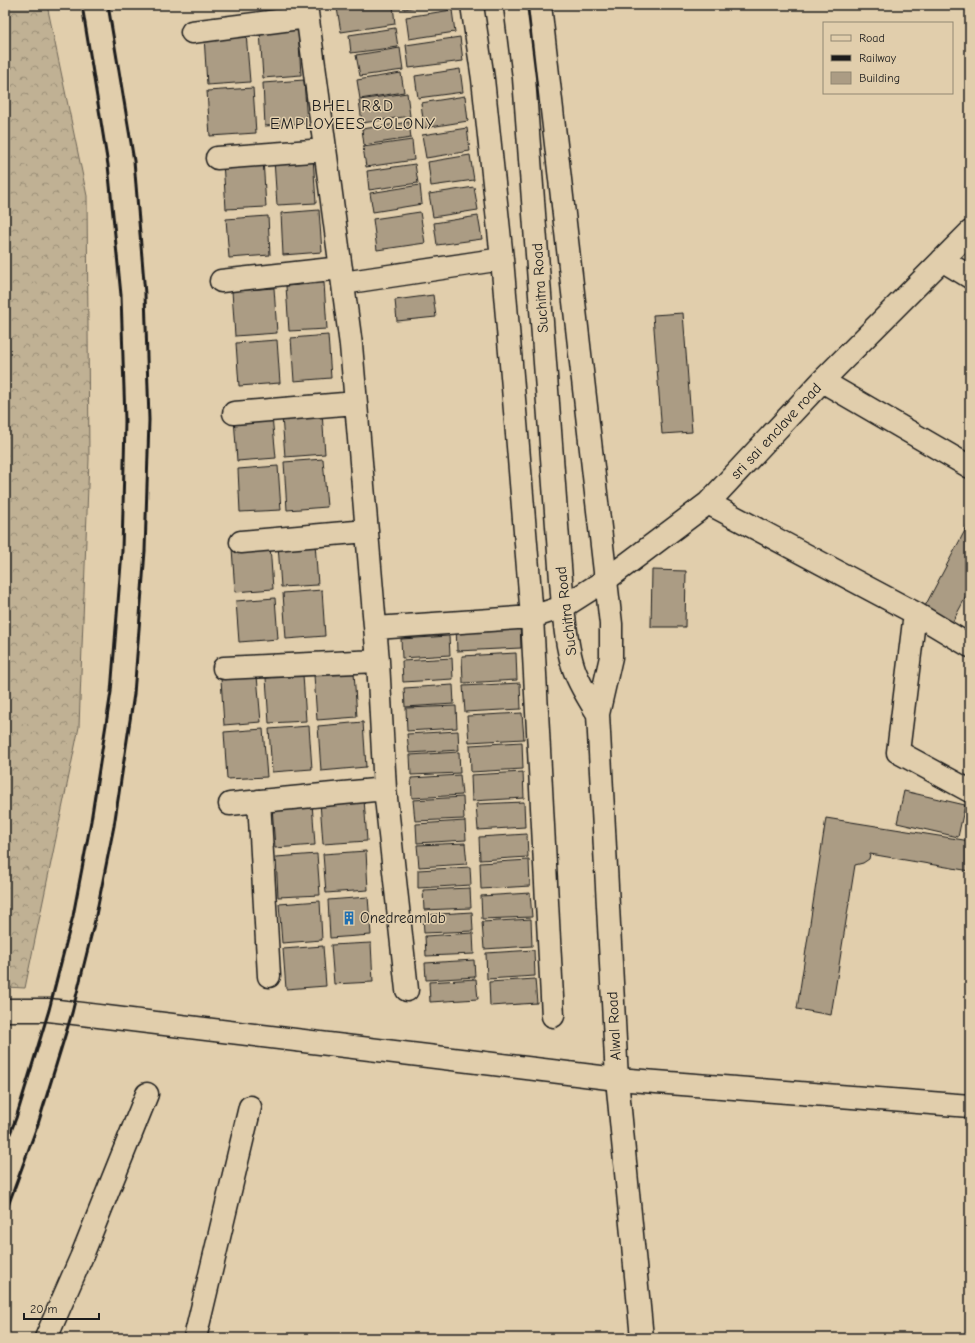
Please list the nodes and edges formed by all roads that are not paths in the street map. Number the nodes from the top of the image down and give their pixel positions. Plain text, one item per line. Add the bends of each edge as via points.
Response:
1 (472, 5) edge
2 (515, 5) edge
3 (540, 5) edge
4 (307, 11) edge
5 (192, 32) dead end
6 (325, 150) junction
7 (217, 158) dead end
8 (970, 232) edge
9 (502, 259) junction
10 (942, 260) junction
11 (342, 276) junction
12 (970, 277) edge
13 (221, 280) dead end
14 (822, 381) junction
15 (356, 403) junction
16 (234, 414) dead end
17 (970, 467) edge
18 (708, 503) junction
19 (367, 531) junction
20 (242, 542) dead end
21 (607, 579) junction
22 (563, 607) junction
23 (915, 613) junction
24 (532, 617) junction
25 (376, 628) junction
26 (970, 646) edge
27 (378, 661) junction
28 (224, 668) dead end
29 (598, 714) junction
30 (386, 790) junction
31 (970, 791) edge
32 (259, 801) junction
33 (230, 804) dead end
34 (269, 976) dead end
35 (407, 990) dead end
36 (5, 1010) edge
37 (553, 1016) dead end
38 (617, 1079) junction
39 (147, 1094) dead end
40 (970, 1106) edge
41 (250, 1107) dead end
42 (46, 1338) edge
43 (195, 1338) edge
44 (642, 1338) edge

1 - 9 street via 483,80
2 - 22 street, Suchitra Road via 524,78
3 - 21 street, Suchitra Road
4 - 5 street
4 - 6 street
6 - 7 street
6 - 11 street
8 - 10 street, sri sai enclave road
9 - 11 street
9 - 24 street
10 - 12 street
10 - 14 street, sri sai enclave road
11 - 13 street
11 - 15 street
14 - 17 street
14 - 18 street, sri sai enclave road
15 - 16 street
15 - 19 street
18 - 21 street, sri sai enclave road
18 - 23 street
19 - 20 street
19 - 25 street
21 - 22 street, sri sai enclave road
21 - 29 street, Suchitra Road via 611,657
22 - 24 street, sri sai enclave road
22 - 29 street, Suchitra Road via 567,644 573,667
23 - 26 street
23 - 31 street via 898,752
24 - 25 street, sri sai enclave road
24 - 37 street
25 - 27 street
27 - 28 street
27 - 30 street
29 - 38 street, Alwal Road
30 - 32 street
30 - 35 street
32 - 33 street
32 - 34 street
36 - 38 street via 49,1010
38 - 40 street
38 - 44 street, Alwal Road
39 - 42 street
41 - 43 street

